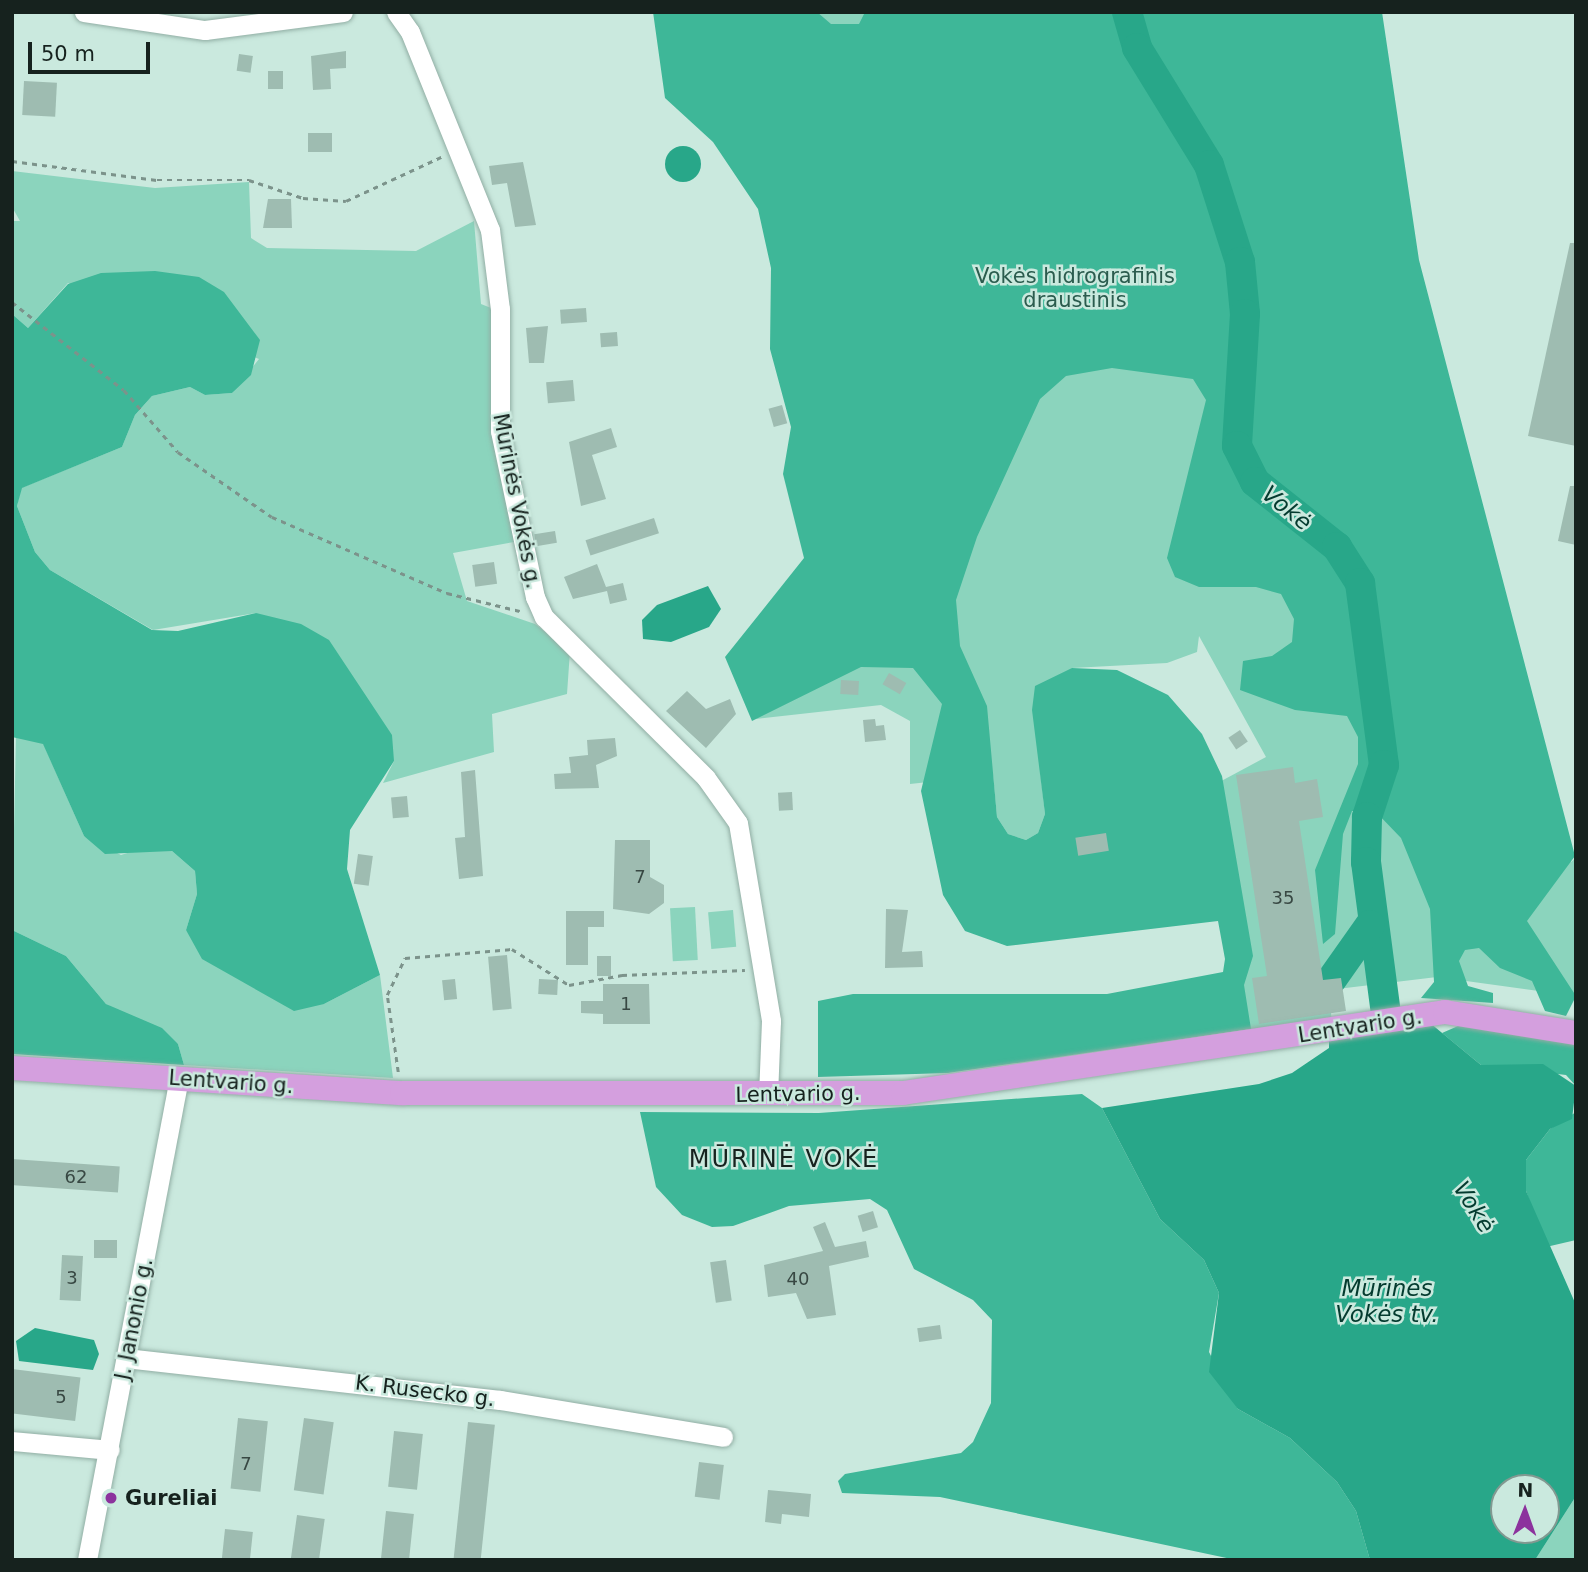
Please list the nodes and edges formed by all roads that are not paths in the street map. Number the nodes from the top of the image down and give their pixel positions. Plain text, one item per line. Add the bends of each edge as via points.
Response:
1 (84, 12) edge
2 (342, 12) edge
3 (396, 12) edge
4 (1576, 1033) edge
5 (12, 1068) edge
6 (179, 1079) junction
7 (768, 1095) junction
8 (126, 1358) junction
9 (723, 1437) dead end
10 (12, 1441) edge
11 (110, 1450) junction
12 (87, 1560) edge

1 - 2 street via 205,30
3 - 7 street, Mūrinės Vokės g. via 459,146 490,230 500,309 500,431 529,578 544,617 726,802 744,841 765,970
4 - 7 main road, Lentvario g. via 1446,1013 964,1087
5 - 6 main road, Lentvario g.
6 - 7 main road, Lentvario g. via 402,1093
6 - 8 street, J. Janonio g.
8 - 9 street, K. Rusecko g. via 500,1399
8 - 11 street, J. Janonio g.
10 - 11 street
11 - 12 street, J. Janonio g.

